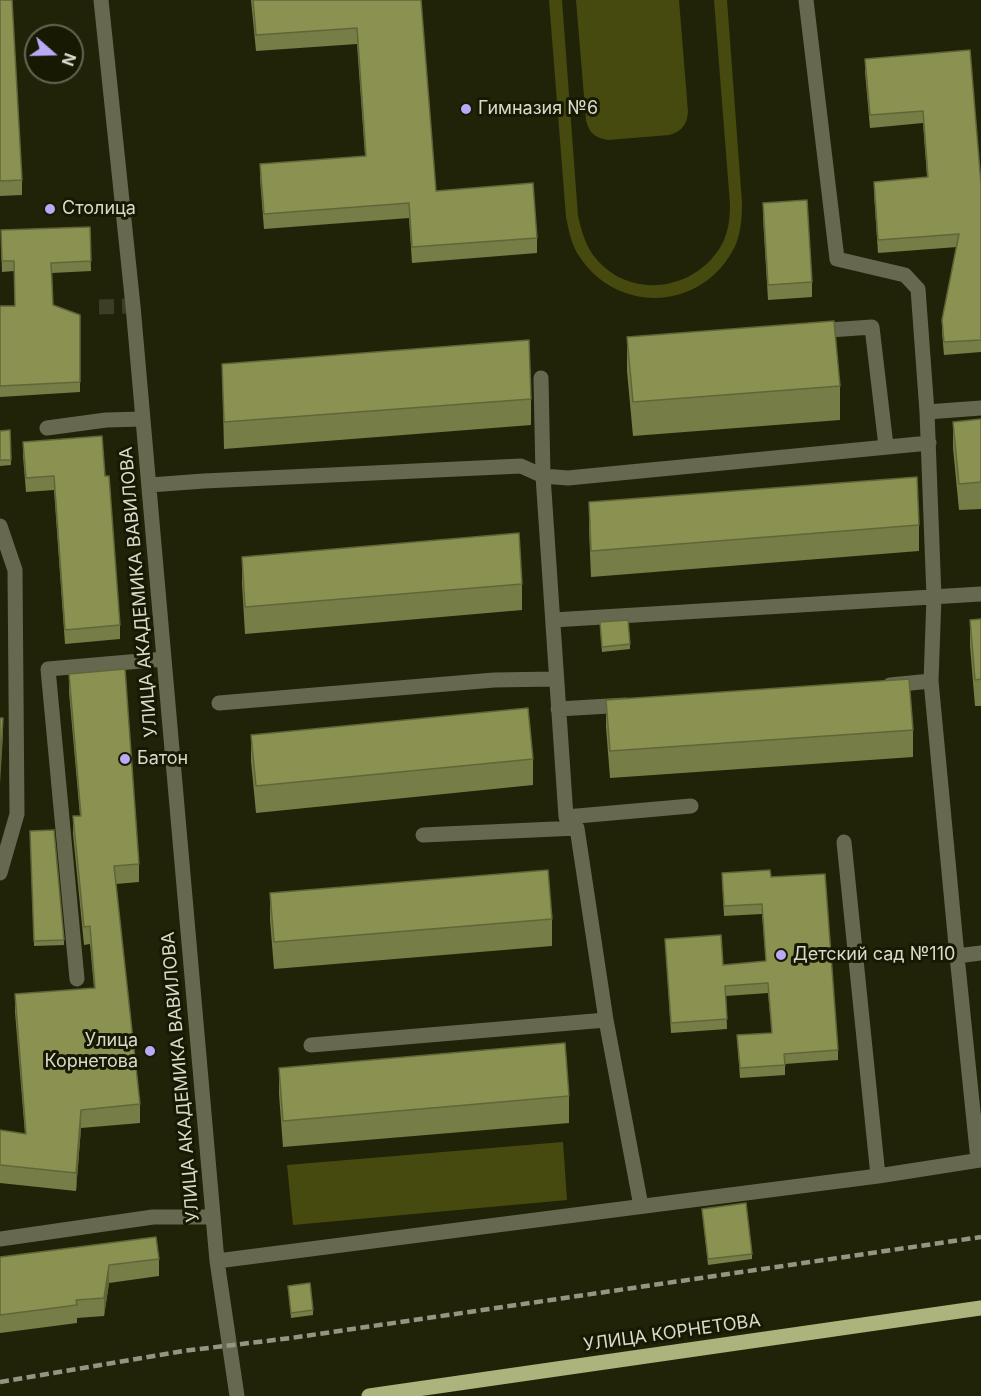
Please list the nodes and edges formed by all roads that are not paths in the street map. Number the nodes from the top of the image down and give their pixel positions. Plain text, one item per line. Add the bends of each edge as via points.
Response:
1 (101, 0) edge
2 (806, 0) edge
3 (801, 332) edge
4 (541, 378) dead end
5 (981, 408) edge
6 (927, 412) junction
7 (143, 419) junction
8 (47, 428) dead end
9 (929, 443) junction
10 (886, 446) junction
11 (543, 476) junction
12 (150, 485) junction
13 (0, 526) edge
14 (981, 594) edge
15 (934, 597) junction
16 (553, 620) junction
17 (164, 660) junction
18 (556, 679) junction
19 (931, 681) junction
20 (874, 686) edge
21 (219, 703) dead end
22 (641, 704) edge
23 (558, 709) junction
24 (691, 806) dead end
25 (572, 823) junction
26 (423, 835) dead end
27 (844, 842) dead end
28 (0, 873) edge
29 (981, 954) edge
30 (957, 956) junction
31 (77, 979) dead end
32 (606, 1020) junction
33 (311, 1045) dead end
34 (980, 1160) edge
35 (878, 1176) junction
36 (641, 1206) junction
37 (213, 1217) junction
38 (0, 1239) edge
39 (217, 1261) junction
40 (981, 1308) edge
41 (237, 1396) edge
42 (369, 1396) edge

1 - 7 street, УЛИЦА АКАДЕМИКА ВАВИЛОВА
2 - 6 street via 837,260 905,275 918,289
3 - 10 street via 872,327
4 - 11 street
5 - 6 street
6 - 9 street
7 - 8 street
7 - 12 street, УЛИЦА АКАДЕМИКА ВАВИЛОВА
9 - 10 street
9 - 15 street
10 - 11 street via 567,478
11 - 12 street via 521,466
11 - 16 street
12 - 17 street, УЛИЦА АКАДЕМИКА ВАВИЛОВА
13 - 28 street via 15,570 17,814
14 - 15 street
15 - 16 street
15 - 19 street
16 - 18 street
17 - 31 street via 48,669
17 - 37 street, УЛИЦА АКАДЕМИКА ВАВИЛОВА
18 - 21 street via 494,680
18 - 23 street
19 - 20 street
19 - 30 street
22 - 23 street
23 - 25 street
24 - 25 street
25 - 26 street
25 - 32 street
27 - 35 street
29 - 30 street
30 - 34 street
32 - 33 street
32 - 36 street
34 - 35 street
35 - 36 street
36 - 39 street
37 - 38 street via 153,1216
37 - 39 street, УЛИЦА АКАДЕМИКА ВАВИЛОВА
39 - 41 street, УЛИЦА АКАДЕМИКА ВАВИЛОВА
40 - 42 main road, УЛИЦА КОРНЕТОВА

